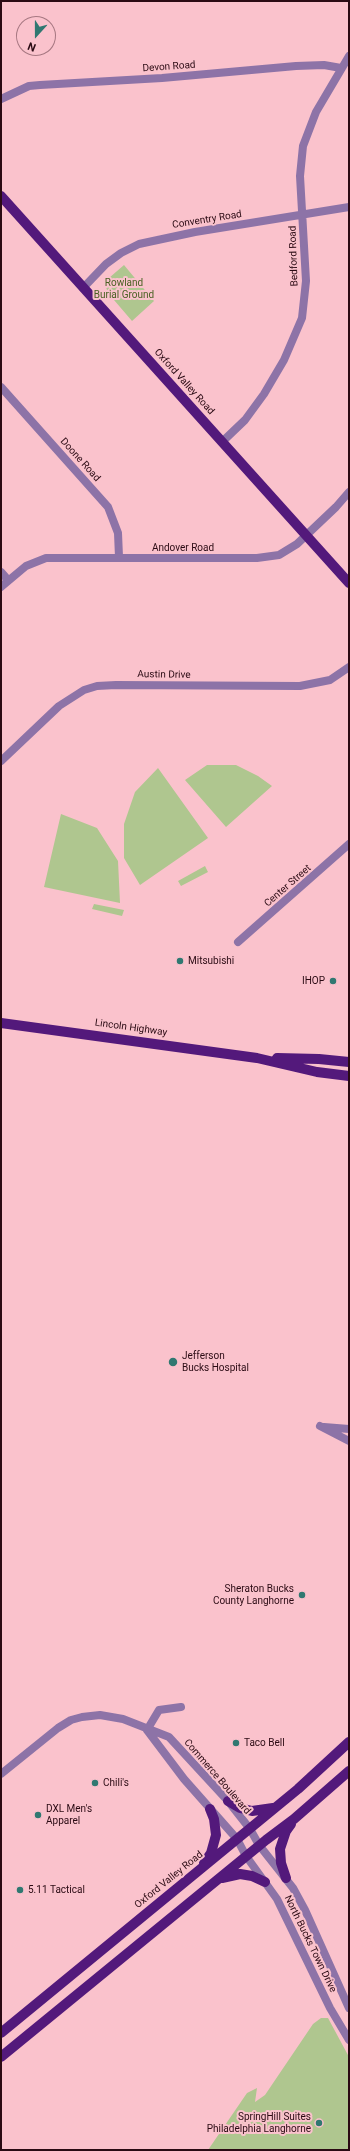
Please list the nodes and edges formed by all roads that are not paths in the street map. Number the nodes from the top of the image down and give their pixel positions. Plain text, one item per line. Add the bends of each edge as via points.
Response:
1 (349, 56) edge
2 (341, 68) junction
3 (1, 99) edge
4 (1, 196) edge
5 (349, 207) edge
6 (303, 215) junction
7 (83, 288) junction
8 (1, 387) edge
9 (222, 442) junction
10 (349, 492) edge
11 (306, 536) junction
12 (119, 557) junction
13 (1, 572) edge
14 (8, 580) junction
15 (349, 583) edge
16 (1, 587) edge
17 (349, 667) edge
18 (1, 761) edge
19 (349, 844) edge
20 (238, 942) dead end
21 (1, 1023) edge
22 (257, 1058) junction
23 (349, 1062) edge
24 (349, 1076) edge
25 (349, 1429) edge
26 (349, 1441) edge
27 (181, 1707) dead end
28 (147, 1730) junction
29 (349, 1742) edge
30 (349, 1771) edge
31 (1, 1774) edge
32 (228, 1801) junction
33 (277, 1806) junction
34 (210, 1809) junction
35 (294, 1819) junction
36 (250, 1829) junction
37 (237, 1839) junction
38 (259, 1845) junction
39 (246, 1856) junction
40 (200, 1870) junction
41 (286, 1878) junction
42 (216, 1880) junction
43 (264, 1882) junction
44 (349, 2008) edge
45 (1, 2033) edge
46 (349, 2040) edge
47 (1, 2057) edge

1 - 2 street, Bedford Road
2 - 3 street, Devon Road via 324,65 296,66 162,78 40,84 28,86
2 - 6 street, Bedford Road via 316,112 303,146 300,176
4 - 7 main road, Oxford Valley Road
5 - 6 street, Conventry Road
6 - 7 street, Conventry Road via 195,232 140,244 106,264
6 - 9 street, Bedford Road via 306,281 305,304 298,331 255,408
7 - 9 main road, Oxford Valley Road
8 - 12 street, Doone Road via 108,507 118,533
9 - 11 main road, Oxford Valley Road
10 - 11 street, Andover Road
11 - 12 street, Andover Road via 285,552 268,557
11 - 15 main road, Oxford Valley Road
12 - 14 street, Andover Road via 46,558 26,566
13 - 14 street
14 - 16 street, Andover Road
17 - 18 street, Austin Drive via 330,680 300,686 97,686 84,690 59,706
19 - 20 street, Center Street
21 - 22 main road, Lincoln Highway
22 - 23 main road, Lincoln Highway
22 - 24 main road, Lincoln Highway via 317,1072
25 - 26 street via 320,1426
27 - 28 street via 160,1710
28 - 31 street, Commerce Boulevard via 123,1718 109,1716 71,1720
28 - 32 street, Commerce Boulevard via 169,1737
28 - 34 street
29 - 33 main road, Oxford Valley Road
30 - 35 main road
32 - 33 main road via 252,1811
32 - 36 street, Commerce Boulevard
33 - 36 main road, Oxford Valley Road
34 - 37 street
34 - 40 main road via 216,1835 211,1853
35 - 38 main road
35 - 41 main road via 286,1831 280,1849
36 - 37 main road, Oxford Valley Road
36 - 38 street, North Bucks Town Drive
37 - 39 street, North Bucks Town Drive
37 - 40 main road, Oxford Valley Road
38 - 39 main road
38 - 41 street, North Bucks Town Drive
39 - 42 main road
39 - 43 street, North Bucks Town Drive
40 - 45 main road, Oxford Valley Road
41 - 44 street, North Bucks Town Drive via 305,1910
42 - 43 main road via 240,1874
42 - 47 main road
43 - 46 street, North Bucks Town Drive via 283,1908 330,2008

